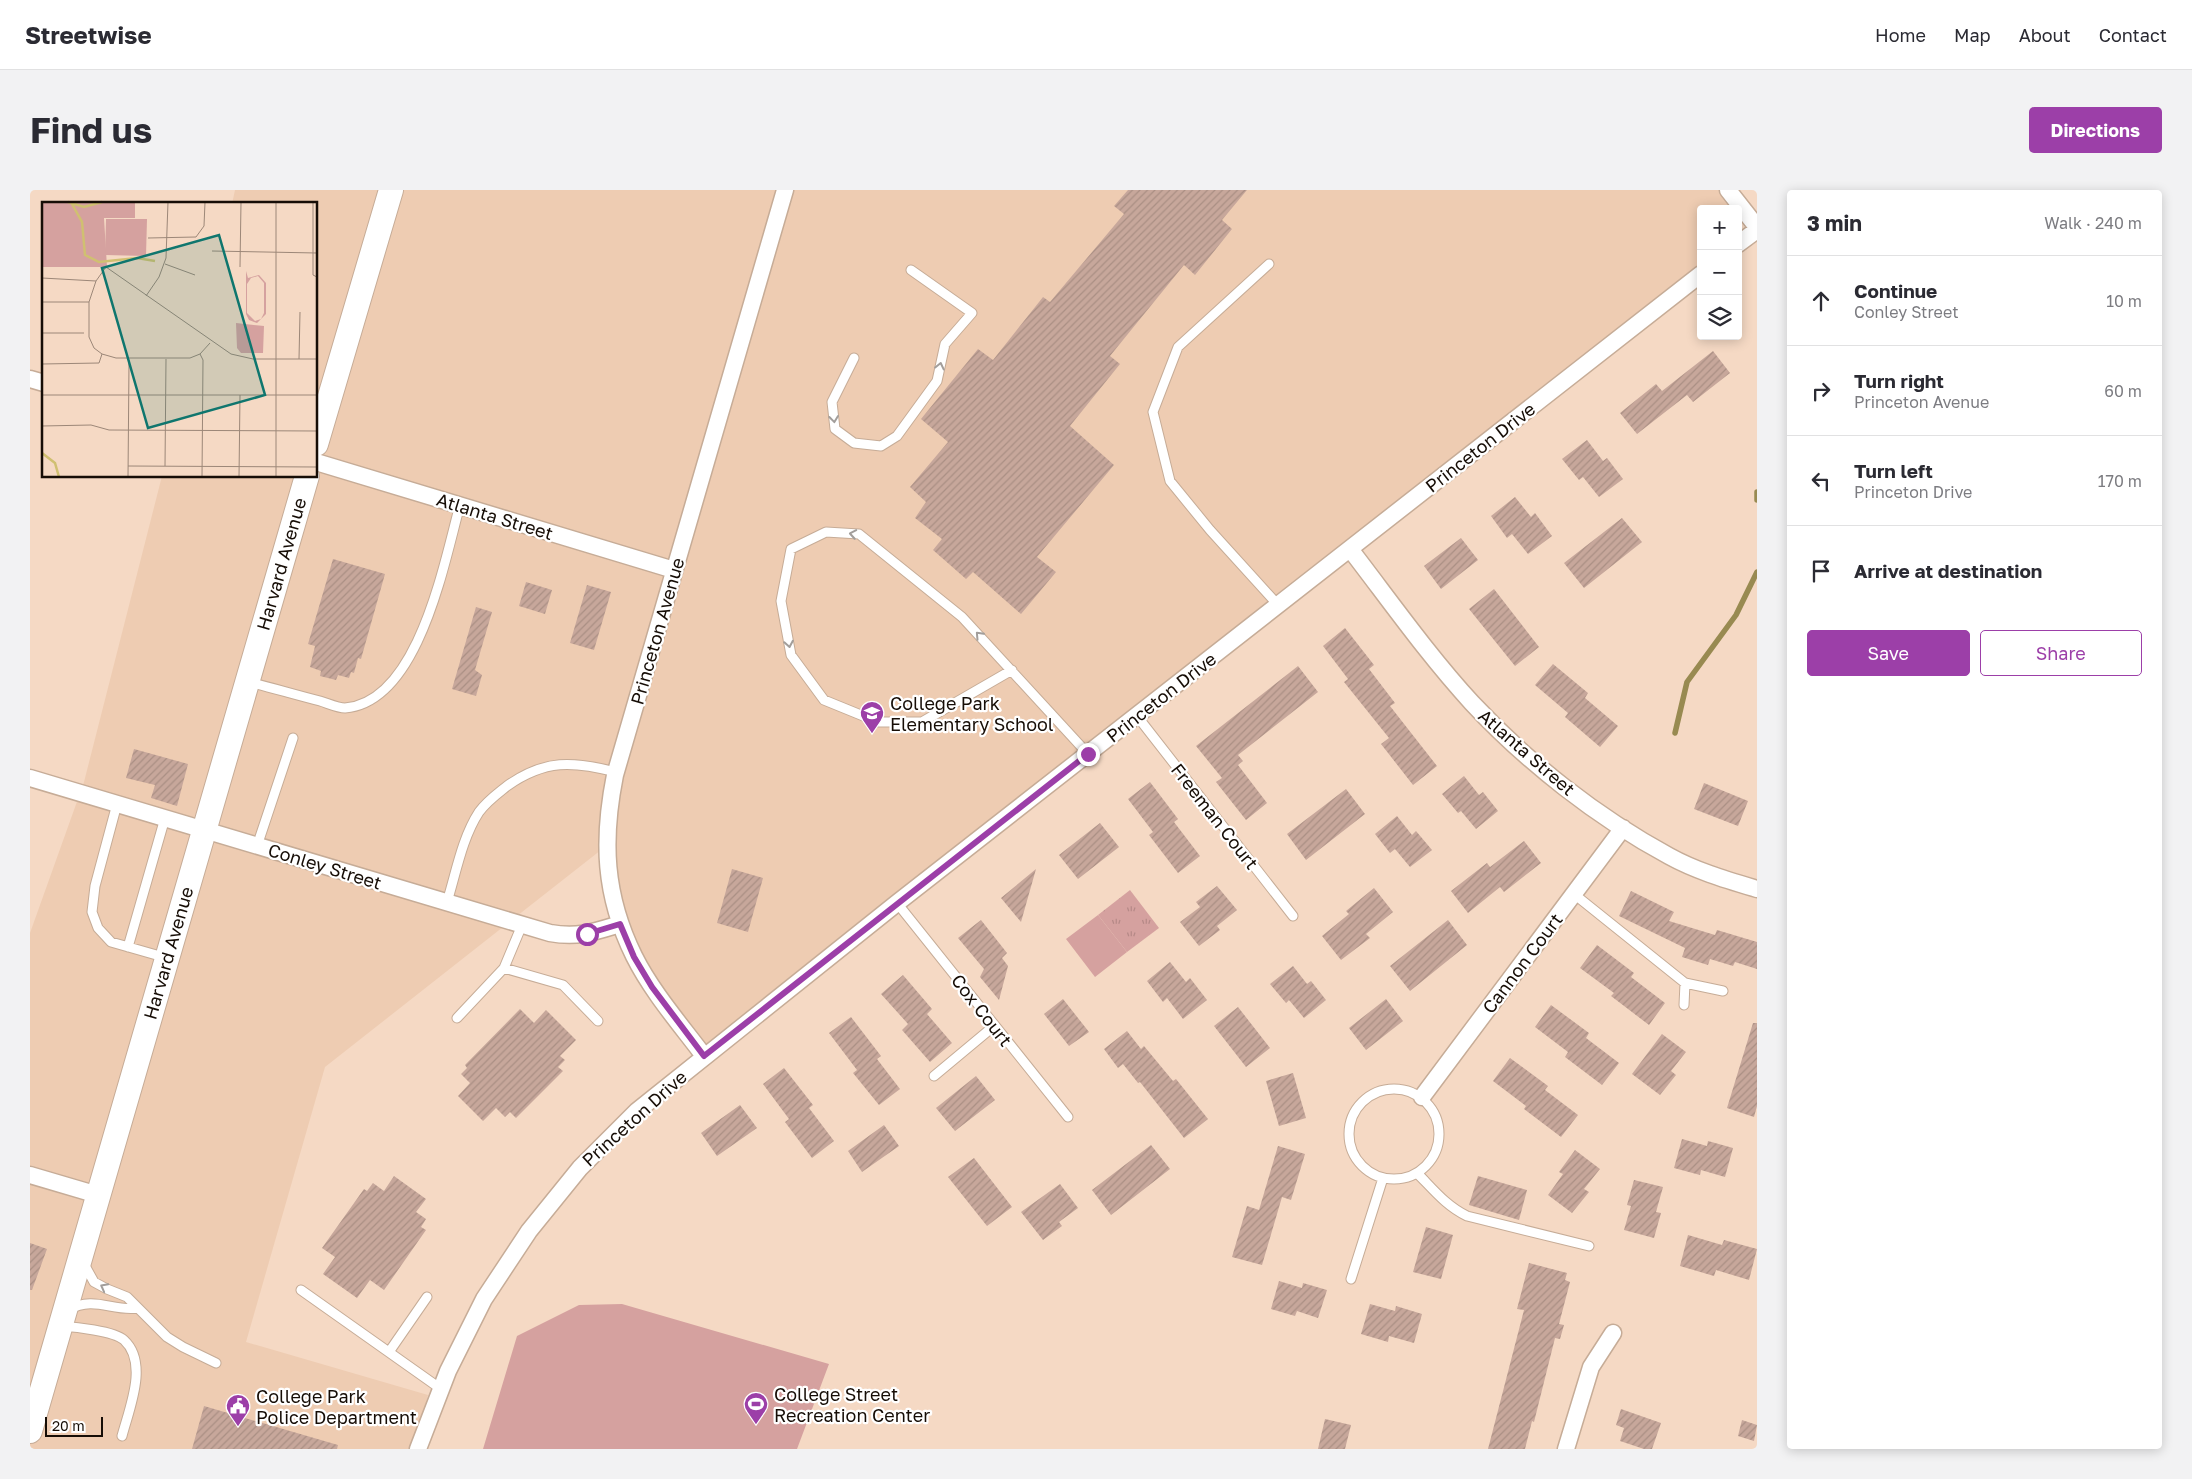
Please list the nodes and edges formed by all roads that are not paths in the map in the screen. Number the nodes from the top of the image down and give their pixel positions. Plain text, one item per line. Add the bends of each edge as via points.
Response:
1 (391, 190) edge
2 (785, 190) edge
3 (1728, 190) edge
4 (1757, 228) edge
5 (1742, 241) edge
6 (1269, 264) dead end
7 (911, 270) dead end
8 (1697, 277) edge
9 (854, 358) dead end
10 (318, 437) edge
11 (318, 463) edge
12 (306, 478) edge
13 (460, 505) junction
14 (1350, 549) junction
15 (674, 570) junction
16 (1278, 605) junction
17 (1012, 670) junction
18 (247, 681) junction
19 (1137, 716) junction
20 (293, 738) dead end
21 (1088, 754) junction
22 (616, 772) junction
23 (30, 778) edge
24 (117, 804) junction
25 (165, 818) junction
26 (1623, 828) junction
27 (204, 830) junction
28 (257, 846) junction
29 (1757, 889) edge
30 (1574, 894) junction
31 (447, 902) junction
32 (897, 903) junction
33 (1293, 916) dead end
34 (522, 924) junction
35 (620, 924) junction
36 (128, 947) junction
37 (167, 958) junction
38 (504, 968) junction
39 (1685, 983) junction
40 (1723, 991) dead end
41 (1684, 1005) dead end
42 (457, 1018) dead end
43 (598, 1021) dead end
44 (994, 1026) junction
45 (704, 1056) junction
46 (934, 1076) dead end
47 (1422, 1098) junction
48 (1068, 1117) dead end
49 (1417, 1173) junction
50 (30, 1176) edge
51 (1383, 1178) junction
52 (98, 1195) junction
53 (1589, 1246) dead end
54 (81, 1256) junction
55 (1351, 1279) dead end
56 (301, 1290) dead end
57 (427, 1297) dead end
58 (138, 1308) junction
59 (62, 1319) junction
60 (1613, 1333) dead end
61 (389, 1352) junction
62 (216, 1363) dead end
63 (441, 1388) junction
64 (30, 1431) edge
65 (122, 1436) dead end
66 (418, 1449) edge
67 (1566, 1449) edge

1 - 10 street
2 - 15 street, Princeton Avenue
3 - 4 street
4 - 5 street
6 - 16 lane via 1178,347 1153,412 1170,481
9 -> 7 lane via 832,402 835,429 854,443 882,446 897,436 937,381 945,344 972,313
8 - 14 street, Princeton Drive
11 - 13 street, Atlanta Street
12 - 18 street, Harvard Avenue
13 - 15 street, Atlanta Street
13 - 18 lane via 428,620 397,677 384,690 360,704 344,708
14 - 16 street, Princeton Drive
14 - 26 street, Atlanta Street via 1472,703 1538,766
15 - 22 street, Princeton Avenue
16 - 19 street, Princeton Drive
17 -> 17 lane via 962,617 859,534 826,532 791,549 781,600 791,655 824,700 878,722 922,722
17 - 21 lane
18 - 27 street, Harvard Avenue
19 - 21 street, Princeton Drive
19 - 33 lane, Freeman Court
20 - 28 lane
21 - 32 street, Princeton Drive
22 - 31 lane via 586,764 543,766 518,778 493,796 479,813 464,844
22 - 35 street, Princeton Avenue via 608,811 606,848 610,886
23 - 24 street, Conley Street
24 - 25 street, Conley Street
24 - 36 lane via 95,886 92,912 98,928 111,942
25 - 27 street, Conley Street
25 - 36 lane
26 - 29 street, Atlanta Street via 1670,856 1718,877
26 - 30 street, Cannon Court
27 - 28 street, Conley Street
27 - 37 street, Harvard Avenue
28 - 31 street, Conley Street
30 - 39 lane
30 - 47 street, Cannon Court
31 - 34 street, Conley Street
32 - 44 lane, Cox Court
32 - 45 street, Princeton Drive
34 - 35 street, Conley Street via 569,936
34 - 38 lane
35 - 45 street, Princeton Avenue via 652,987
36 - 37 lane
37 - 52 street, Harvard Avenue
38 - 42 lane
38 - 43 lane via 563,985
39 - 40 lane
39 - 41 lane
44 - 46 lane
44 - 48 lane, Cox Court
45 - 63 street, Princeton Drive via 637,1111 580,1168 528,1231 484,1299
47 - 49 lane via 1432,1108 1440,1136 1428,1163
47 - 51 lane via 1402,1090 1380,1090 1357,1108 1349,1135 1352,1149 1359,1162
49 - 51 lane
49 - 53 lane via 1445,1203 1467,1216
50 - 52 street
51 - 55 lane
52 - 54 street, Harvard Avenue
58 -> 54 lane via 127,1297 94,1282
54 - 59 street, Harvard Avenue
56 - 61 lane
57 - 61 lane
58 - 59 lane via 124,1310 93,1302 74,1307
58 - 62 lane via 175,1342
59 - 64 street, Harvard Avenue
59 - 65 lane via 124,1340 135,1358 136,1383
60 - 67 street via 1591,1367
61 - 63 lane
63 - 66 street, Princeton Drive

